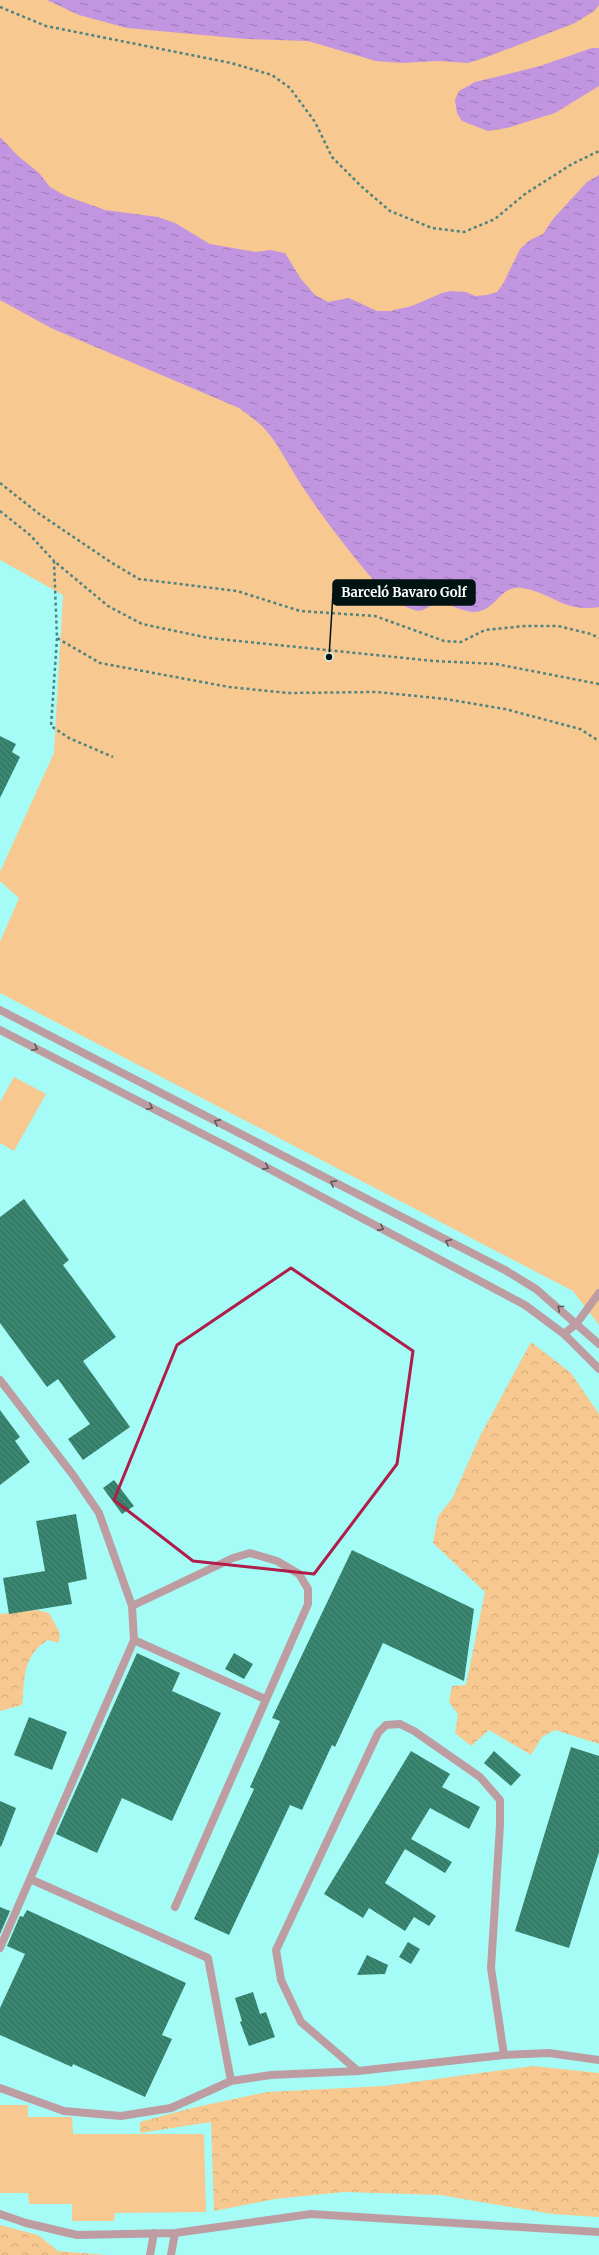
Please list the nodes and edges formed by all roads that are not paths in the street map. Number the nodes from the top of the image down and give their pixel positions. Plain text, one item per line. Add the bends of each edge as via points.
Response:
1 (0, 1010) edge
2 (0, 1030) edge
3 (599, 1293) edge
4 (577, 1322) junction
5 (564, 1334) junction
6 (599, 1344) edge
7 (599, 1369) edge
8 (0, 1380) edge
9 (132, 1606) junction
10 (134, 1640) junction
11 (266, 1699) junction
12 (30, 1879) junction
13 (175, 1907) dead end
14 (0, 1948) edge
15 (504, 2055) junction
16 (599, 2060) edge
17 (358, 2071) junction
18 (231, 2081) junction
19 (0, 2088) edge
20 (0, 2214) edge
21 (599, 2232) edge
22 (154, 2233) junction
23 (175, 2233) junction
24 (150, 2255) edge
25 (171, 2255) edge

4 -> 1 lane via 536,1289 505,1270
2 -> 5 lane via 473,1276 525,1305
3 - 4 lane
4 - 5 lane
4 - 6 lane
5 - 7 lane
8 - 9 lane via 99,1513
9 - 10 lane
9 - 11 lane via 233,1558 250,1553 277,1561 299,1574 308,1589 308,1604
10 - 11 lane
10 - 12 lane
11 - 13 lane
12 - 14 lane
12 - 18 lane via 208,1958
15 - 16 lane via 549,2053
15 - 17 lane
15 - 17 lane via 491,1968 500,1800 480,1777 414,1731 400,1724 386,1725 378,1733 276,1950 281,1980 301,2022
17 - 18 lane via 271,2074
18 - 19 lane via 171,2108 121,2116 64,2111
20 - 22 lane via 26,2224 76,2235
21 - 23 lane via 311,2214
22 - 23 lane
22 - 24 lane
23 - 25 lane

